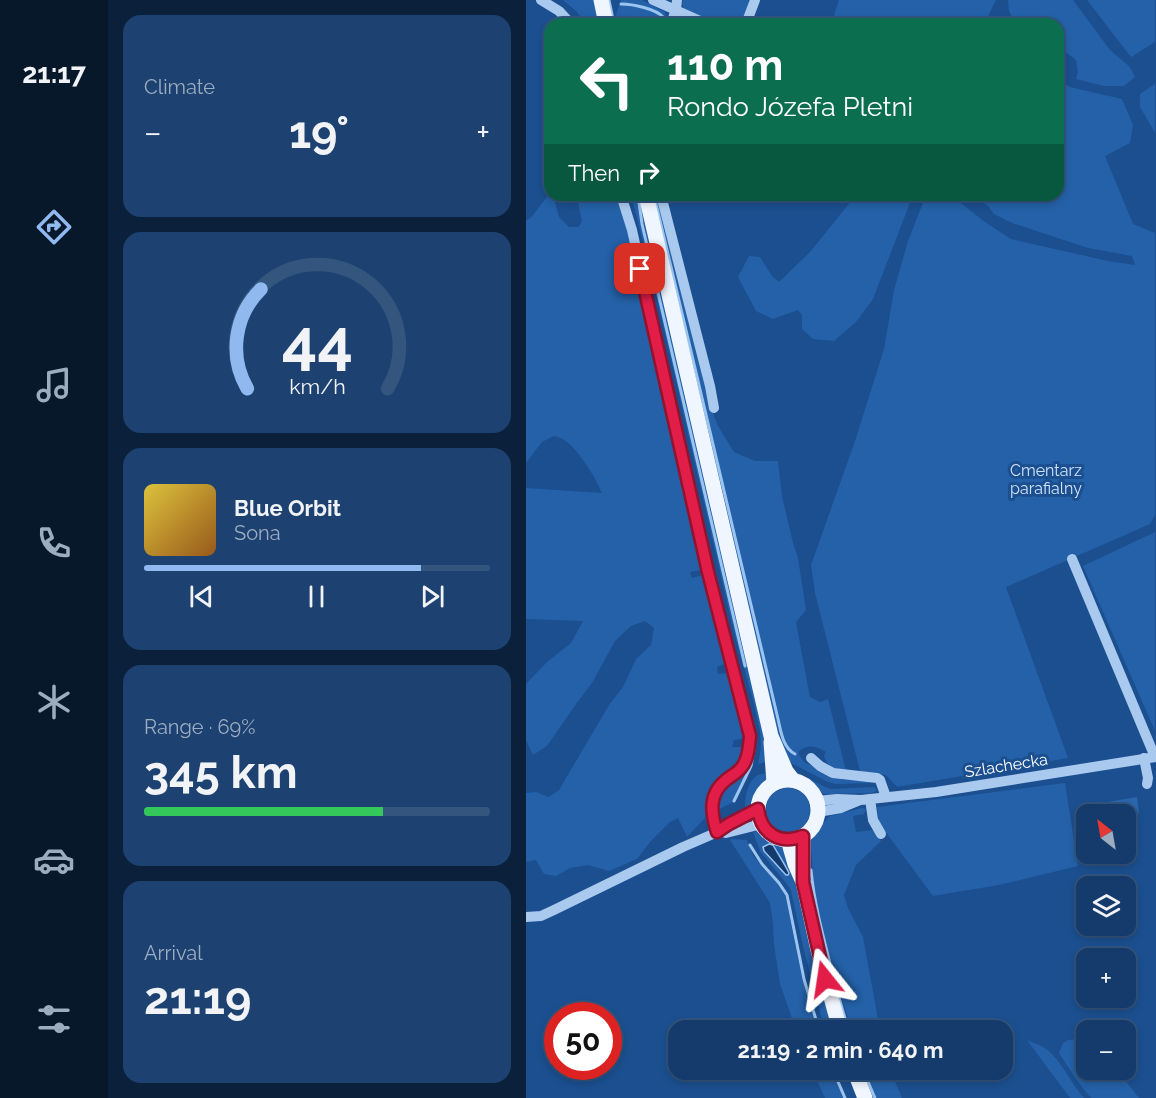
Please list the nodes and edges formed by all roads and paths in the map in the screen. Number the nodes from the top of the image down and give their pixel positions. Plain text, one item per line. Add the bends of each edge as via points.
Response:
1 (541, 0) edge
2 (601, 0) edge
3 (653, 0) edge
4 (755, 0) edge
5 (676, 5) edge
6 (565, 18) edge
7 (605, 18) edge
8 (697, 18) edge
9 (748, 18) edge
10 (623, 201) edge
11 (647, 201) edge
12 (663, 201) edge
13 (714, 408) dead end
14 (1072, 559) dead end
15 (771, 736) junction
16 (1152, 757) edge
17 (811, 758) dead end
18 (793, 780) junction
19 (774, 783) junction
20 (1150, 783) edge
21 (886, 797) junction
22 (866, 799) junction
23 (817, 806) junction
24 (760, 817) junction
25 (873, 820) junction
26 (862, 822) dead end
27 (718, 832) junction
28 (881, 834) dead end
29 (796, 838) junction
30 (526, 917) edge
31 (837, 1020) edge
32 (858, 1080) edge
33 (865, 1098) edge

1 - 6 street
2 - 7 main road
3 - 5 street
4 - 9 street
5 - 8 street
10 - 27 street via 750,736 742,768 724,782 712,801
11 - 15 main road
12 - 13 street
14 - 16 street
15 - 18 main road
15 - 19 main road
16 - 20 street
16 - 21 street, Szlachecka
17 - 21 street via 833,773 877,778
18 - 19 main road
18 - 23 main road via 808,787
19 - 24 main road via 759,801
21 - 22 street, Szlachecka
22 - 23 street, Szlachecka via 841,808
22 - 25 street
23 - 29 main road via 813,825
24 - 27 street via 729,824
24 - 29 main road via 773,836
25 - 26 street
25 - 28 street
27 - 30 street via 554,910
29 - 31 main road via 818,950
32 - 33 main road

